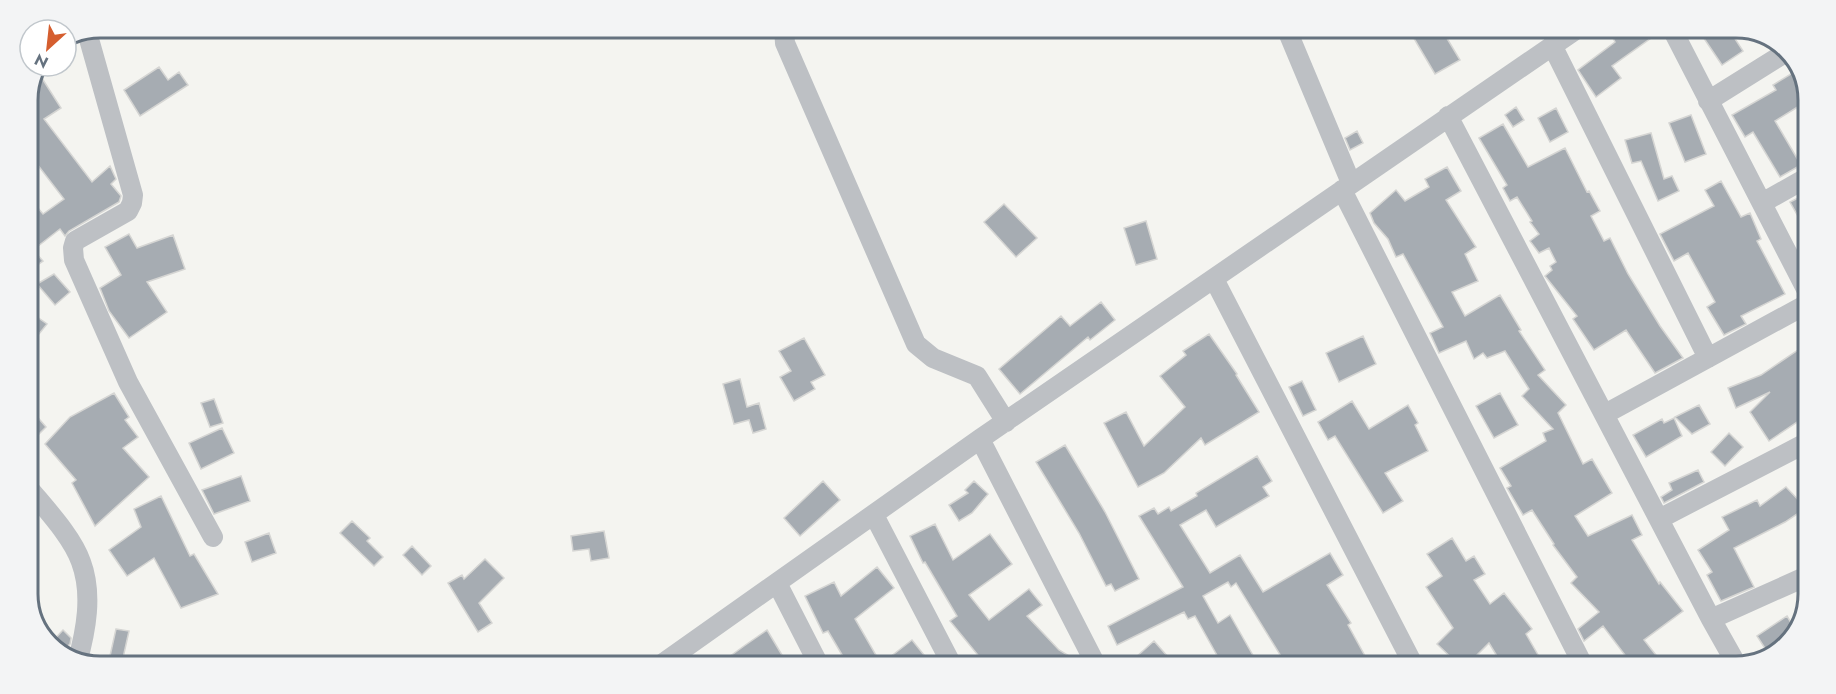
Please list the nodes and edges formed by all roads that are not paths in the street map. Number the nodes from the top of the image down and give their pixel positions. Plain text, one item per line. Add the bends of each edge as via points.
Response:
1 (785, 38) edge
2 (1290, 38) edge
3 (1562, 38) edge
4 (1677, 38) edge
5 (89, 39) edge
6 (1552, 45) junction
7 (1780, 56) edge
8 (1708, 101) junction
9 (1448, 116) junction
10 (1798, 183) edge
11 (1346, 186) junction
12 (1762, 203) junction
13 (1798, 273) edge
14 (1214, 279) junction
15 (1798, 309) edge
16 (1708, 358) junction
17 (1605, 414) junction
18 (1006, 422) junction
19 (980, 440) junction
20 (1798, 446) edge
21 (38, 500) edge
22 (874, 515) junction
23 (1659, 519) junction
24 (213, 537) dead end
25 (1798, 580) edge
26 (777, 583) junction
27 (1711, 619) junction
28 (80, 653) edge
29 (680, 656) edge
30 (814, 656) edge
31 (947, 656) edge
32 (1091, 656) edge
33 (1409, 656) edge
34 (1579, 656) edge
35 (1732, 656) edge

1 - 18 street via 916,344 933,358 977,375
2 - 11 street
3 - 6 street
4 - 8 street
5 - 24 street via 133,195 128,211 75,241 74,260 128,382
6 - 9 street
6 - 16 street
7 - 8 street
8 - 12 street
9 - 11 street
9 - 17 street
10 - 12 street
11 - 14 street
11 - 34 street
12 - 13 street
14 - 18 street
14 - 33 street
15 - 16 street
16 - 17 street
17 - 23 street
18 - 19 street
19 - 22 street
19 - 32 street
20 - 23 street
21 - 28 street via 71,542 81,562 87,603
22 - 26 street
22 - 31 street
23 - 27 street
25 - 27 street
26 - 29 street
26 - 30 street
27 - 35 street

